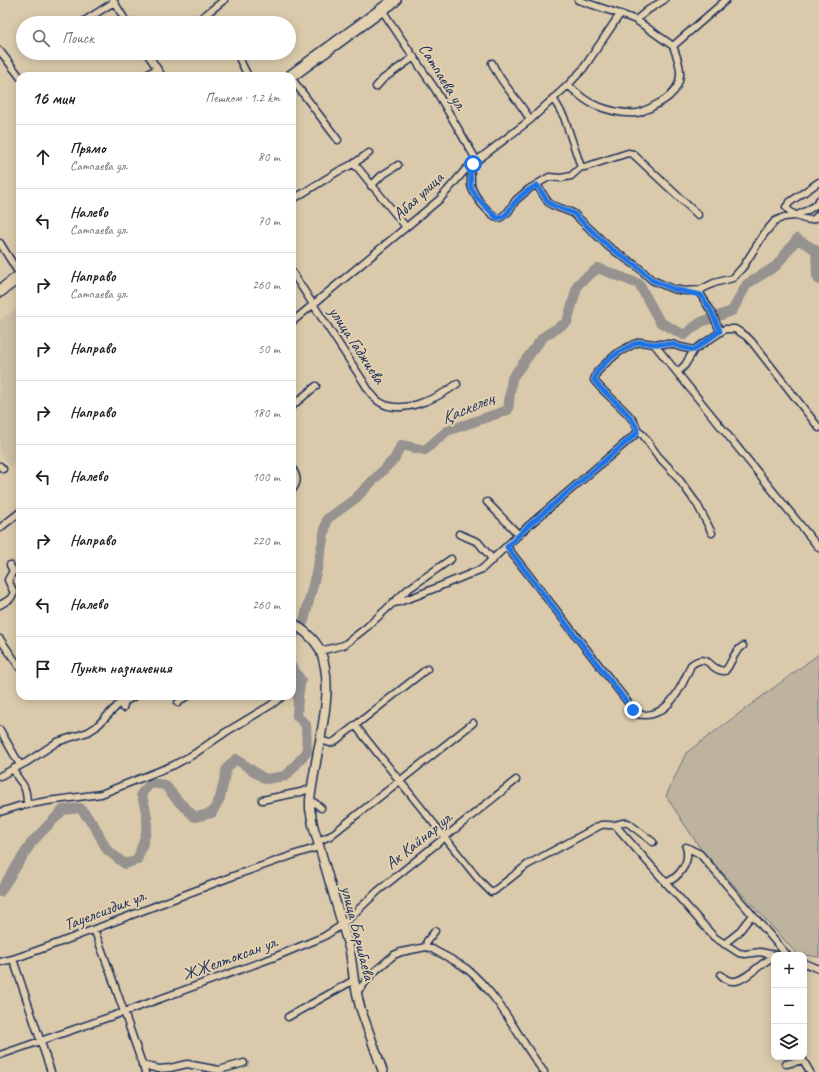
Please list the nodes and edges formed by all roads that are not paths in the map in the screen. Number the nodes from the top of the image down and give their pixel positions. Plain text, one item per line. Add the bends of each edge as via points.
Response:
1 (224, 0) edge
2 (395, 0) edge
3 (578, 0) edge
4 (664, 0) edge
5 (726, 0) edge
6 (114, 1) edge
7 (382, 10) junction
8 (620, 14) junction
9 (92, 16) edge
10 (124, 16) edge
11 (204, 16) edge
12 (636, 20) junction
13 (673, 46) junction
14 (0, 51) edge
15 (414, 57) junction
16 (151, 60) edge
17 (240, 60) dead end
18 (492, 63) dead end
19 (157, 69) junction
20 (16, 72) edge
21 (151, 72) edge
22 (159, 72) edge
23 (246, 72) edge
24 (296, 72) edge
25 (296, 84) edge
26 (568, 85) junction
27 (376, 87) dead end
28 (554, 98) junction
29 (530, 120) junction
30 (338, 140) dead end
31 (369, 153) dead end
32 (477, 161) junction
33 (353, 164) junction
34 (398, 166) dead end
35 (470, 166) junction
36 (581, 167) junction
37 (463, 172) junction
38 (819, 182) edge
39 (537, 185) junction
40 (371, 186) junction
41 (471, 187) junction
42 (296, 198) edge
43 (819, 200) edge
44 (819, 214) edge
45 (698, 215) dead end
46 (795, 216) junction
47 (406, 227) junction
48 (0, 243) edge
49 (16, 269) edge
50 (16, 278) edge
51 (296, 278) edge
52 (0, 291) edge
53 (700, 292) junction
54 (314, 305) junction
55 (296, 319) edge
56 (720, 331) junction
57 (654, 344) junction
58 (694, 350) junction
59 (678, 372) junction
60 (457, 384) dead end
61 (316, 386) dead end
62 (296, 403) edge
63 (819, 428) edge
64 (638, 431) junction
65 (488, 502) dead end
66 (16, 515) edge
67 (0, 528) edge
68 (712, 533) dead end
69 (459, 534) dead end
70 (519, 535) junction
71 (507, 547) junction
72 (819, 548) edge
73 (451, 559) dead end
74 (493, 560) junction
75 (10, 565) dead end
76 (394, 603) junction
77 (0, 605) edge
78 (296, 625) edge
79 (1, 642) edge
80 (743, 646) dead end
81 (320, 651) junction
82 (16, 663) edge
83 (427, 669) dead end
84 (124, 700) edge
85 (126, 700) edge
86 (181, 700) edge
87 (278, 700) edge
88 (178, 702) dead end
89 (123, 708) dead end
90 (473, 723) dead end
91 (355, 725) junction
92 (0, 730) edge
93 (320, 740) junction
94 (20, 765) junction
95 (14, 768) junction
96 (0, 776) edge
97 (516, 780) dead end
98 (401, 781) junction
99 (312, 788) junction
100 (310, 799) junction
101 (262, 800) dead end
102 (27, 805) junction
103 (322, 808) dead end
104 (0, 812) edge
105 (614, 825) junction
106 (446, 837) junction
107 (653, 842) dead end
108 (318, 844) junction
109 (665, 883) junction
110 (752, 915) junction
111 (342, 925) junction
112 (94, 930) junction
113 (435, 931) dead end
114 (724, 944) junction
115 (426, 947) junction
116 (785, 952) edge
117 (771, 955) edge
118 (13, 959) junction
119 (771, 959) edge
120 (0, 962) edge
121 (807, 964) edge
122 (819, 969) edge
123 (721, 976) dead end
124 (354, 980) junction
125 (357, 992) junction
126 (509, 1007) dead end
127 (503, 1011) junction
128 (124, 1012) junction
129 (288, 1017) dead end
130 (41, 1040) junction
131 (0, 1055) edge
132 (244, 1063) dead end
133 (786, 1064) dead end
134 (142, 1065) junction
135 (51, 1072) edge
136 (145, 1072) edge
137 (383, 1072) edge
138 (544, 1072) edge
139 (810, 1072) edge

1 - 11 street
2 - 7 highway
3 - 8 street
4 - 12 street
5 - 13 street
6 - 9 street
6 - 10 street
7 - 15 street, Сатпаева ул.
7 - 24 highway
8 - 12 street
8 - 26 street, Абая улица via 583,69
12 - 13 street
13 - 26 street via 680,70 676,88 667,99 638,114 594,105
14 - 20 street
15 - 27 street
15 - 32 street, Сатпаева ул.
16 - 19 street
17 - 23 street
18 - 29 street via 502,82
19 - 21 street
19 - 22 street
25 - 30 street
26 - 28 street, Абая улица
28 - 29 street, Абая улица
28 - 36 street via 564,117
29 - 32 street, Абая улица
31 - 33 street
32 - 35 street, Абая улица
33 - 40 street
33 - 42 street
34 - 40 street via 381,176
35 - 37 street, Абая улица
35 - 41 street
36 - 39 street via 572,176 549,177
36 - 45 street via 628,153 633,154
37 - 41 street
37 - 47 street, Абая улица via 440,199
38 - 46 street via 787,204 787,209
39 - 41 street via 516,200 500,218 493,215 477,198
39 - 53 street via 548,202 573,213 609,247 652,280 692,294
40 - 47 street
43 - 46 street via 817,204
44 - 46 street via 812,219
46 - 53 street via 775,221 733,278 714,283
47 - 54 street, Абая улица
48 - 49 street
50 - 52 highway
51 - 54 street, улица Гаджиева
53 - 56 street
54 - 55 street, Абая улица
54 - 60 street, улица Гаджиева via 372,396 382,403 393,407 412,406
56 - 58 street
56 - 63 street via 730,328 740,331 752,342
57 - 58 street via 672,344
57 - 59 street
57 - 64 street via 640,342 628,346 606,362 594,380 630,417
58 - 59 street via 685,366
59 - 72 street
61 - 62 street
64 - 68 street via 697,504
64 - 70 street
65 - 70 street
66 - 67 street
69 - 74 street via 478,542
70 - 71 street
71 - 74 street
71 - 80 street via 637,714 649,715 671,703 694,663 704,660 718,670 725,670 734,654
73 - 76 street via 407,590
74 - 76 street via 478,572
75 - 77 street via 13,571 8,581 14,593
76 - 81 street via 344,645
78 - 81 street, улица Барибаева via 311,637
79 - 82 street
81 - 93 street, улица Барибаева via 327,684
83 - 91 street
84 - 94 street via 88,732 57,742
85 - 89 street
86 - 88 street
87 - 102 street via 174,765 101,794
90 - 98 street, Тауелсиздик ул.
91 - 93 street via 334,742
91 - 98 street
92 - 94 street
93 - 99 street, улица Барибаева
94 - 95 street
95 - 96 street
95 - 102 street via 17,779 23,784
97 - 106 street, Ак Кайнар ул.
98 - 106 street
98 - 108 street, Тауелсиздик ул.
99 - 100 street, улица Барибаева
99 - 101 street
100 - 103 street
100 - 108 street, улица Барибаева
102 - 104 street
105 - 106 street via 601,825 563,845 527,865 492,892
105 - 107 street via 628,823
105 - 109 street
106 - 111 street, Ак Кайнар ул. via 369,898
108 - 111 street, улица Барибаева
108 - 112 street, Тауелсиздик ул.
109 - 110 street via 674,878 686,863 686,846 700,854
109 - 114 street via 714,937
110 - 114 street via 738,933
110 - 116 street
111 - 124 street, улица Барибаева via 350,951
111 - 128 street, ЖЖелтоксан ул. via 312,942
112 - 118 street, Тауелсиздик ул.
112 - 128 street
113 - 115 street
114 - 117 street via 739,953 760,952
115 - 125 street via 394,955 374,972
115 - 127 street via 432,948 466,969
118 - 120 street, Тауелсиздик ул.
118 - 130 street
119 - 123 street via 739,980 732,981
121 - 122 street
124 - 125 street, улица Барибаева
124 - 129 street
125 - 137 street, улица Барибаева
126 - 127 street
127 - 138 street
128 - 130 street, ЖЖелтоксан ул.
128 - 134 street
130 - 131 street, ЖЖелтоксан ул.
130 - 135 street
132 - 134 street via 219,1070 187,1064 159,1069
133 - 139 street via 802,1060
134 - 136 street

